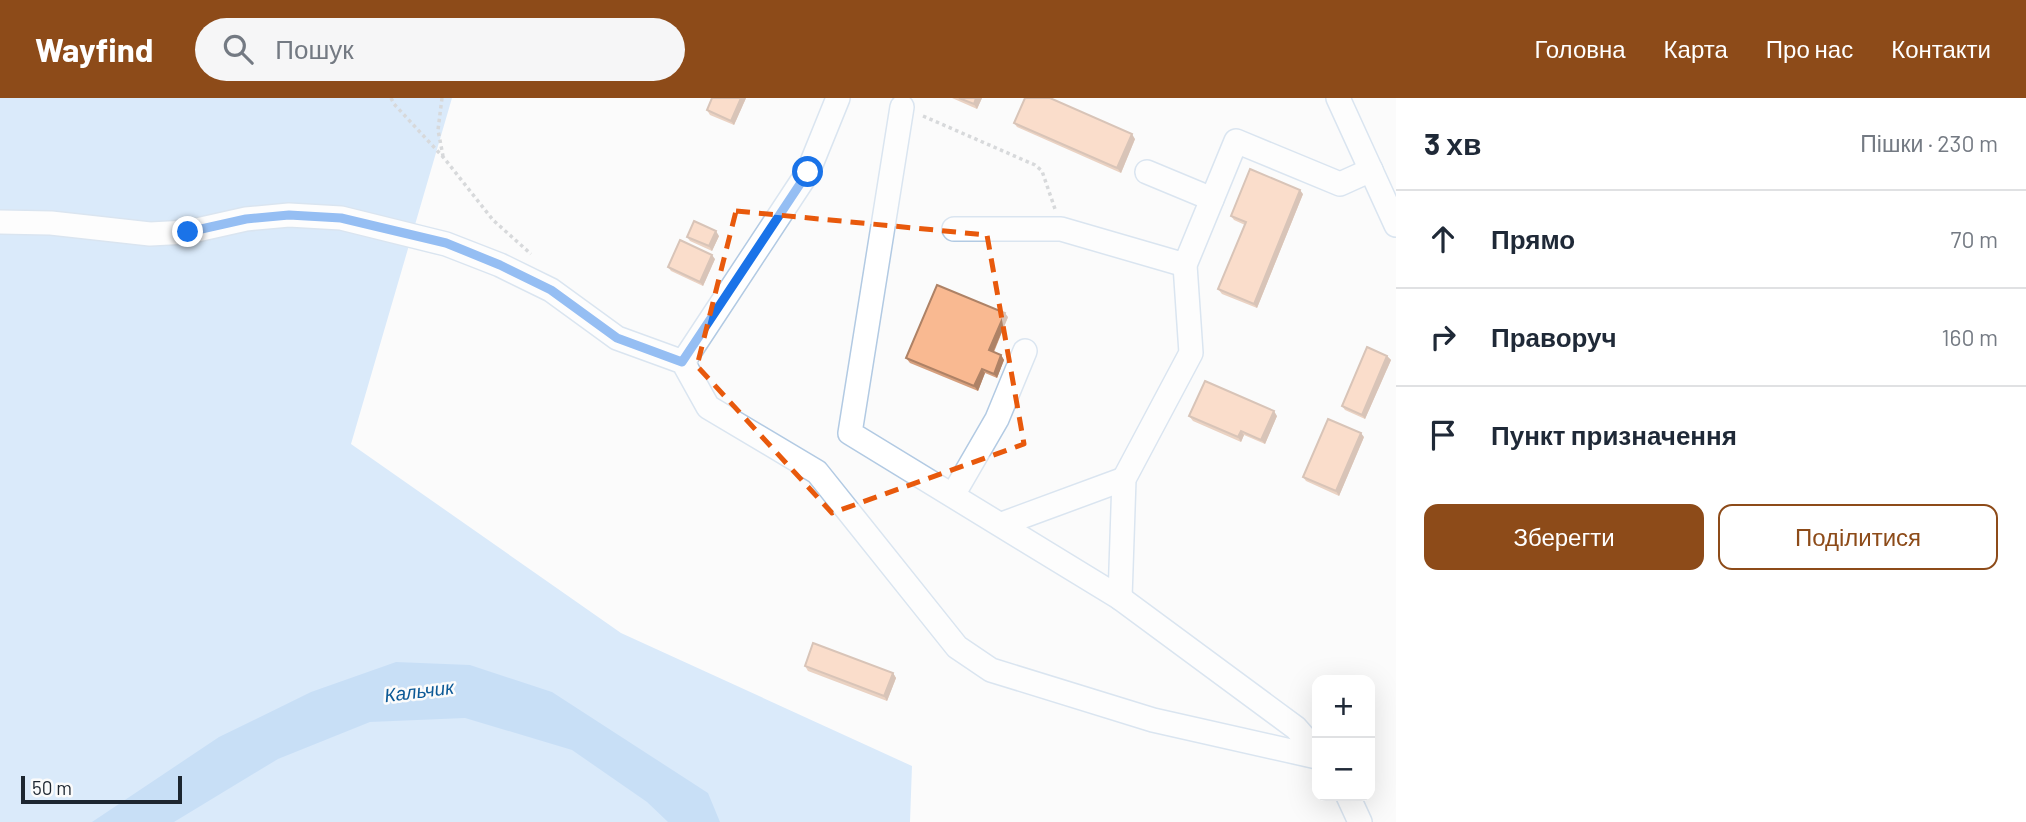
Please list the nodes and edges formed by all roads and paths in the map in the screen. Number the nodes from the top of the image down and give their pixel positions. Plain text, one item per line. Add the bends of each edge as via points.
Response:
1 (391, 98) edge
2 (442, 98) edge
3 (838, 98) edge
4 (1338, 98) edge
5 (902, 107) joint
6 (444, 158) junction
7 (1371, 170) junction
8 (1147, 172) dead end
9 (1212, 199) junction
10 (0, 222) edge
11 (1396, 225) edge
12 (954, 229) dead end
13 (1061, 229) junction
14 (533, 256) dead end
15 (1185, 265) junction
16 (1025, 351) dead end
17 (682, 362) junction
18 (1124, 480) junction
19 (953, 495) junction
20 (1002, 524) junction
21 (1120, 598) junction
22 (1312, 749) edge
23 (1312, 754) edge
24 (1350, 801) edge
25 (1360, 822) edge

1 - 6 path
2 - 6 path via 438,130
3 - 17 street via 808,172
4 - 7 street
5 - 13 path via 1035,165 1042,171
5 - 19 street via 850,433
6 - 14 path via 493,220
7 - 9 street via 1340,184 1236,141
7 - 11 street
8 - 9 street
9 - 15 street
10 - 17 street via 149,234 289,215 341,218 446,243 500,265 551,290 617,338
12 - 13 street
13 - 15 street
15 - 18 street via 1191,353
16 - 19 street via 997,419
17 - 23 street via 708,407 817,472 957,647 991,670 1153,720
18 - 20 street
18 - 21 street
19 - 20 street
20 - 21 street
21 - 22 street via 1296,728
24 - 25 street

